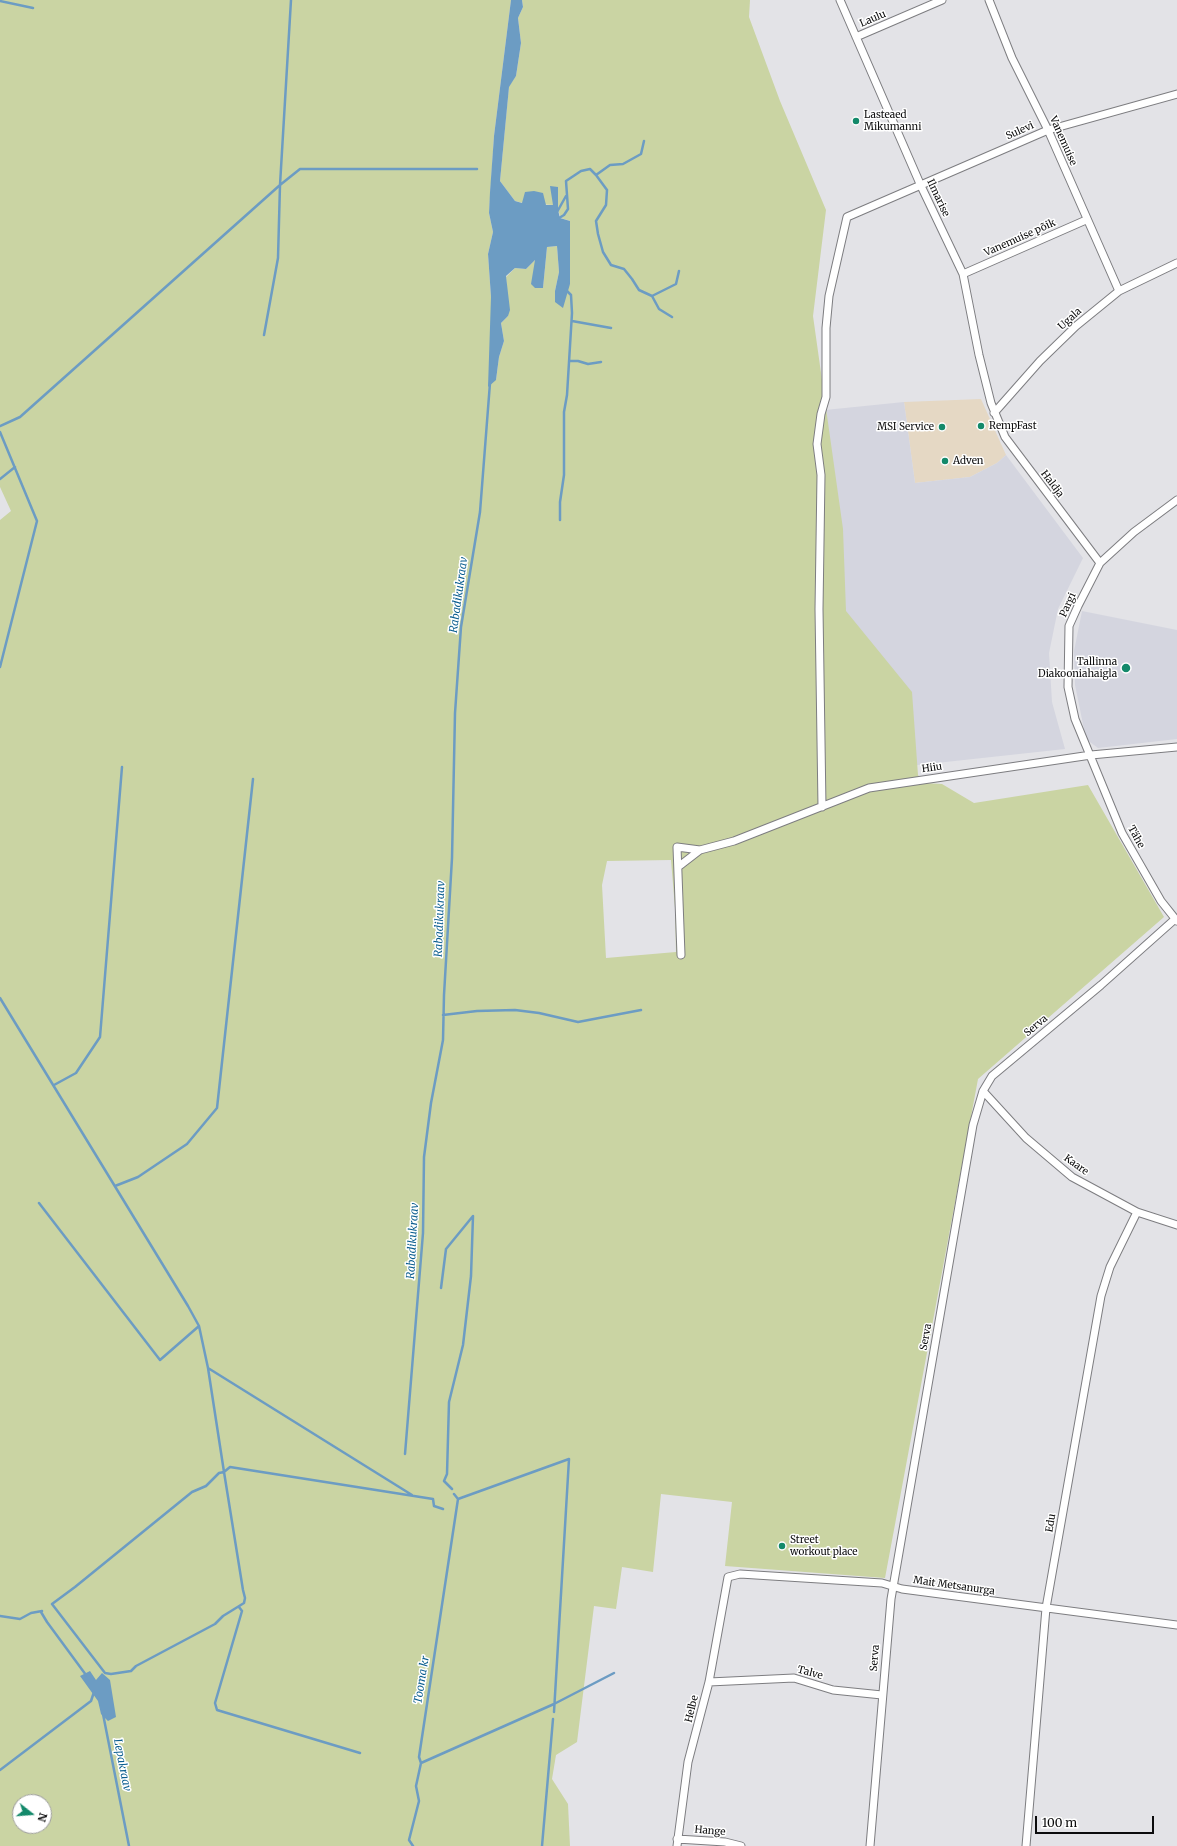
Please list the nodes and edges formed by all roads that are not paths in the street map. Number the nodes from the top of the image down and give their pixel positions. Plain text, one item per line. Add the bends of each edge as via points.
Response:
1 (840, 0) edge
2 (942, 0) edge
3 (988, 0) edge
4 (856, 37) junction
5 (1177, 94) edge
6 (1048, 130) junction
7 (921, 186) junction
8 (1086, 220) junction
9 (1177, 263) edge
10 (962, 274) junction
11 (1118, 291) junction
12 (994, 413) junction
13 (1177, 500) edge
14 (1100, 563) junction
15 (1177, 747) edge
16 (1091, 755) junction
17 (822, 808) junction
18 (700, 850) junction
19 (678, 867) junction
20 (1176, 920) edge
21 (682, 956) dead end
22 (983, 1091) junction
23 (1137, 1212) junction
24 (1177, 1225) edge
25 (728, 1577) joint
26 (892, 1587) junction
27 (1046, 1608) junction
28 (1177, 1625) edge
29 (709, 1682) junction
30 (882, 1695) junction
31 (677, 1842) edge
32 (741, 1846) edge
33 (870, 1846) edge
34 (1026, 1846) edge

1 - 4 street, Ilmarise
2 - 4 street, Laulu
3 - 6 street, Vanemuise via 1012,58
4 - 7 street, Ilmarise
5 - 6 street, Sulevi
6 - 7 street, Sulevi
6 - 8 street, Vanemuise
7 - 10 street, Ilmarise
7 - 17 street, Sulevi via 847,217 829,296 826,328 826,397 817,444 821,475 819,608
8 - 10 street, Vanemuise põik
8 - 11 street, Vanemuise
9 - 11 street, Ugala
10 - 12 street, Ilmarise
11 - 12 street, Ugala via 1076,326 1040,361
12 - 14 street, Haldja via 1005,438
13 - 14 street, Pargi via 1134,532
14 - 16 street, Pargi via 1070,626 1068,687 1075,719
15 - 16 street, Hiiu
16 - 17 street, Hiiu via 868,788
16 - 20 street, Tähe via 1122,833 1161,901
17 - 18 street, Hiiu via 734,842
18 - 19 street, Hiiu
18 - 19 street, Hiiu via 677,847
19 - 21 street, Hiiu
20 - 22 street, Serva via 992,1076
22 - 23 street, Kaare via 1026,1138 1072,1177
22 - 26 street, Serva via 973,1125
23 - 24 street, Kaare
23 - 27 street, Edu via 1110,1267 1102,1296
25 - 26 street, Mait Metsanurga via 740,1574 882,1583
25 - 29 street, Helbe
26 - 27 street, Mait Metsanurga
26 - 30 street, Serva
27 - 28 street, Mait Metsanurga
27 - 34 street, Edu
29 - 30 street, Talve via 794,1678 833,1690
29 - 31 street, Helbe via 688,1762
30 - 33 street, Serva
31 - 32 street, Hange via 725,1842

